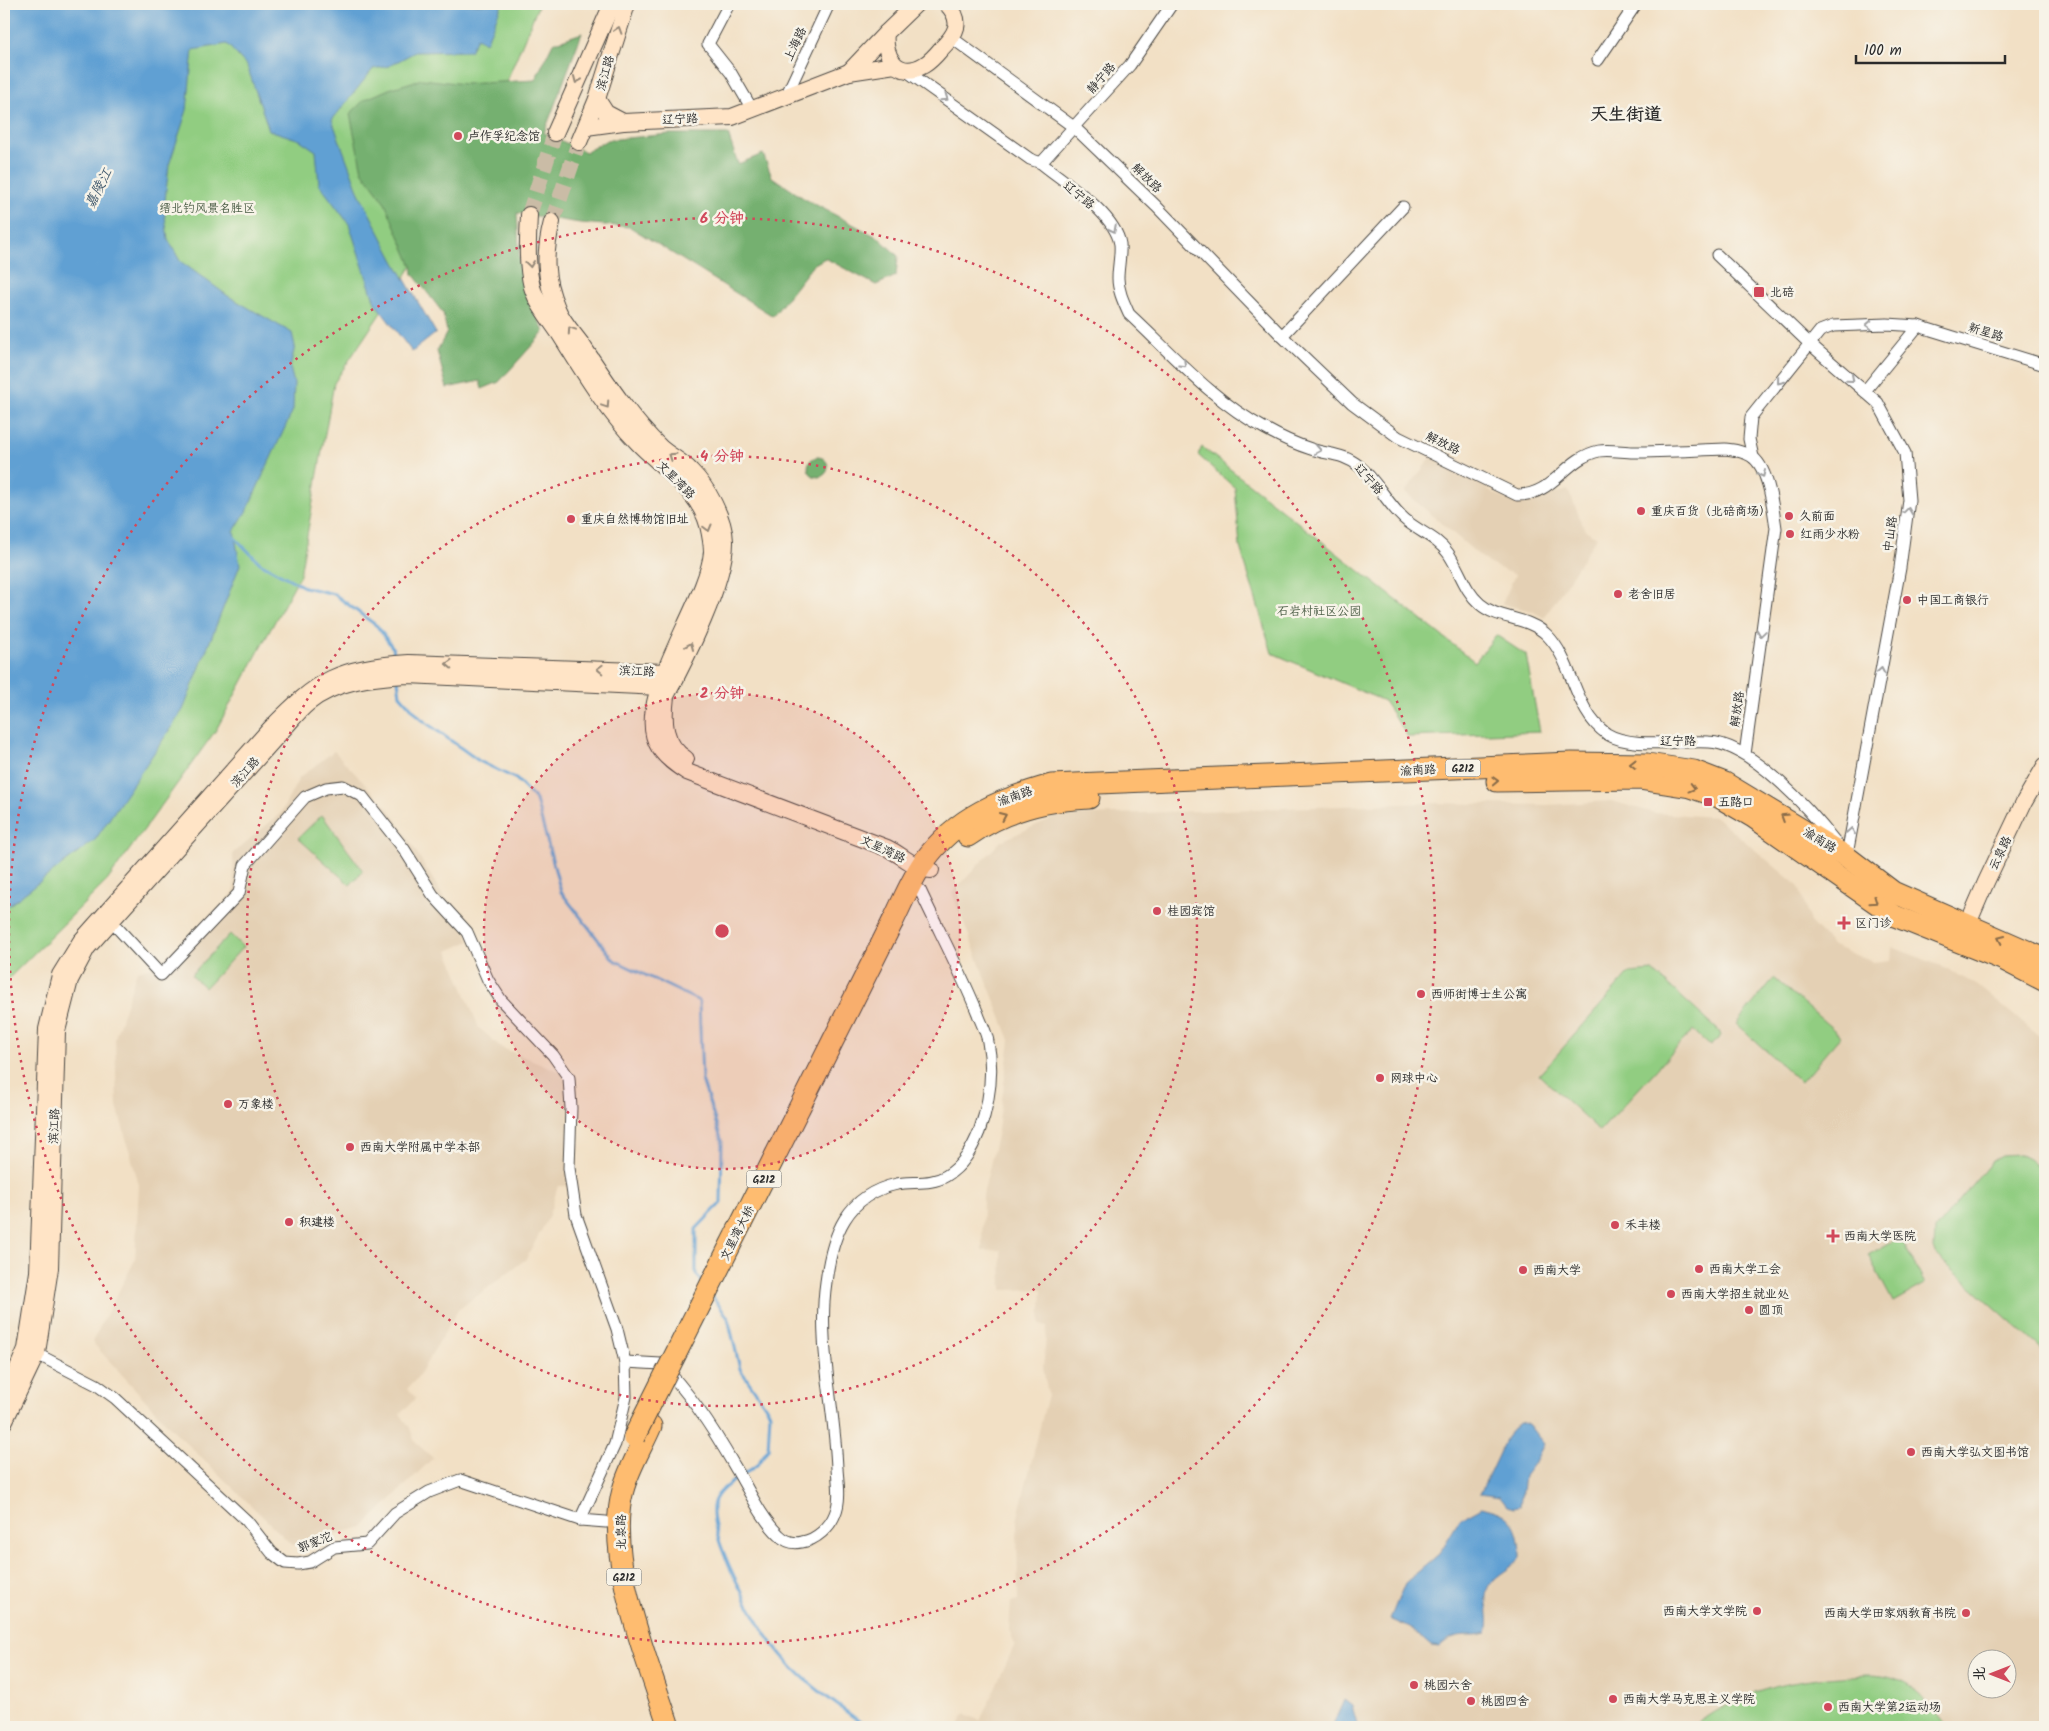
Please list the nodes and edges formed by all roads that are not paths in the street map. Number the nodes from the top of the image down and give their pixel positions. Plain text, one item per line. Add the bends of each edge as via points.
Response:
1 (603, 4) edge
2 (612, 4) edge
3 (627, 4) edge
4 (729, 4) edge
5 (829, 4) edge
6 (916, 4) edge
7 (1172, 4) edge
8 (1636, 4) edge
9 (953, 6) edge
10 (886, 34) junction
11 (952, 38) junction
12 (589, 52) junction
13 (1598, 60) dead end
14 (900, 68) junction
15 (850, 72) junction
16 (786, 96) junction
17 (597, 99) junction
18 (752, 109) junction
19 (623, 122) junction
20 (1075, 128) junction
21 (555, 133) tunnel mouth
22 (582, 134) joint
23 (1041, 163) junction
24 (1403, 207) dead end
25 (529, 215) tunnel mouth
26 (552, 222) tunnel mouth
27 (1721, 259) dead end
28 (1918, 326) junction
29 (1282, 336) junction
30 (1810, 344) junction
31 (2045, 365) edge
32 (1865, 391) junction
33 (1753, 457) junction
34 (667, 679) junction
35 (305, 700) junction
36 (1745, 754) junction
37 (2045, 766) edge
38 (1847, 857) junction
39 (926, 866) junction
40 (1842, 879) junction
41 (920, 890) junction
42 (111, 921) junction
43 (897, 923) junction
44 (1965, 933) junction
45 (2045, 959) edge
46 (2045, 981) edge
47 (32, 1351) junction
48 (625, 1362) junction
49 (4, 1400) edge
50 (4, 1422) edge
51 (643, 1432) junction
52 (580, 1520) junction
53 (606, 1522) junction
54 (655, 1727) edge
55 (669, 1727) edge

1 - 12 street
2 - 12 main road, 滨江路 via 607,21
17 -> 3 main road, 滨江路
4 - 18 street via 708,44 724,62
5 - 16 street, 上海路
6 - 10 main road, 辽宁路
7 - 20 street, 静宁路 via 1130,65
8 - 13 street
9 - 11 main road via 956,27
10 - 14 main road via 886,54
10 - 15 main road, 辽宁路
11 - 14 main road via 924,66
11 - 20 street, 解放路
12 -> 21 main road, 滨江路
14 - 15 main road, 辽宁路
14 -> 23 street, 辽宁路 via 1030,159
15 - 16 main road, 辽宁路
16 - 18 main road, 辽宁路
17 - 19 main road via 606,112
17 - 22 main road, 滨江路
18 - 19 main road, 辽宁路 via 732,117
19 - 22 main road, 辽宁路
20 - 23 street, 静宁路
20 - 29 street, 解放路
23 -> 36 street, 辽宁路 via 1114,226 1120,244 1118,280 1129,314 1227,405 1293,443 1337,453 1361,467 1407,522 1438,540 1449,554 1468,592 1482,606 1529,622 1547,635 1561,653 1597,727 1610,736 1628,741 1710,742 1726,744
24 - 29 street
25 -> 34 main road, 文星湾路 via 527,242 532,287 546,314 610,411 637,442 685,485 700,505 707,522 712,550 710,563
34 -> 26 main road, 文星湾路 via 719,578 725,539 709,496 692,471 663,450 621,401 557,309 545,250
27 - 30 street, 中山路
28 -> 30 street, 新星路 via 1833,326 1820,331
28 - 31 street, 新星路
28 - 32 street
29 - 33 street, 解放路 via 1352,403 1398,437 1517,495 1531,495 1543,489 1576,461 1599,451 1725,449 1738,450
30 -> 32 street, 中山路
30 -> 33 street, 新星路 via 1751,417 1749,439
38 -> 32 street, 中山路 via 1900,568 1909,500 1906,453 1886,415
33 -> 36 street, 解放路 via 1772,497 1776,528
34 - 35 main road, 滨江路 via 498,673 370,677 337,686
34 - 39 main road, 文星湾路 via 663,717 667,736 680,756 898,844
35 - 42 main road, 滨江路
35 - 47 main road, 滨江路 via 270,729 81,941 60,975 47,1029
36 - 38 street, 辽宁路 via 1812,812
37 - 44 main road, 云泉路 via 2024,802
38 -> 39 highway, 渝南路 / G212 via 1725,783 1694,771 1647,764 1601,763 1050,785 1010,796 985,808 959,826
38 - 40 street, 中山路
38 - 44 highway, 渝南路 / G212 via 1893,892
39 -> 40 highway, 渝南路 / G212 via 991,822 1050,800 1560,779 1639,779 1690,787 1717,796 1754,817
39 - 41 highway, 渝南路 / G212
39 - 43 highway, 渝南路 / G212
40 -> 44 highway, 渝南路 / G212 via 1895,916
41 - 43 highway, 渝南路 / G212
41 - 48 street via 972,998 988,1042 991,1078 986,1111 968,1155 948,1175 935,1181 896,1184 859,1200 846,1215 838,1232 829,1262 824,1312 837,1446 838,1498 835,1515 824,1532 802,1542 791,1543 779,1535 683,1387 661,1364
42 - 47 main road, 滨江路 via 87,948 70,980 57,1031 50,1268
42 - 48 street via 161,974 239,893 244,865 305,797 326,788 343,786 362,796 404,849 433,894 467,932 488,980 501,1000 553,1055 569,1078 568,1168 576,1215 617,1329
43 - 51 highway, 文星湾大桥 / G212
45 -> 44 highway, 渝南路 / G212
44 - 46 highway, 渝南路 / G212
47 - 49 main road, 滨江路
47 - 50 main road, 滨江路
47 - 52 street, 郭家沱 via 115,1398 247,1521 272,1553 285,1563 310,1562 334,1548 366,1544 396,1513 429,1492 460,1480
48 - 52 street via 626,1397 615,1444
51 - 53 highway, 北泉路 / G212 via 613,1488
51 - 55 highway, 北泉路 / G212 via 623,1490 619,1522 621,1561 629,1599
52 - 53 street, 郭家沱
53 - 54 highway, 北泉路 / G212 via 607,1563

